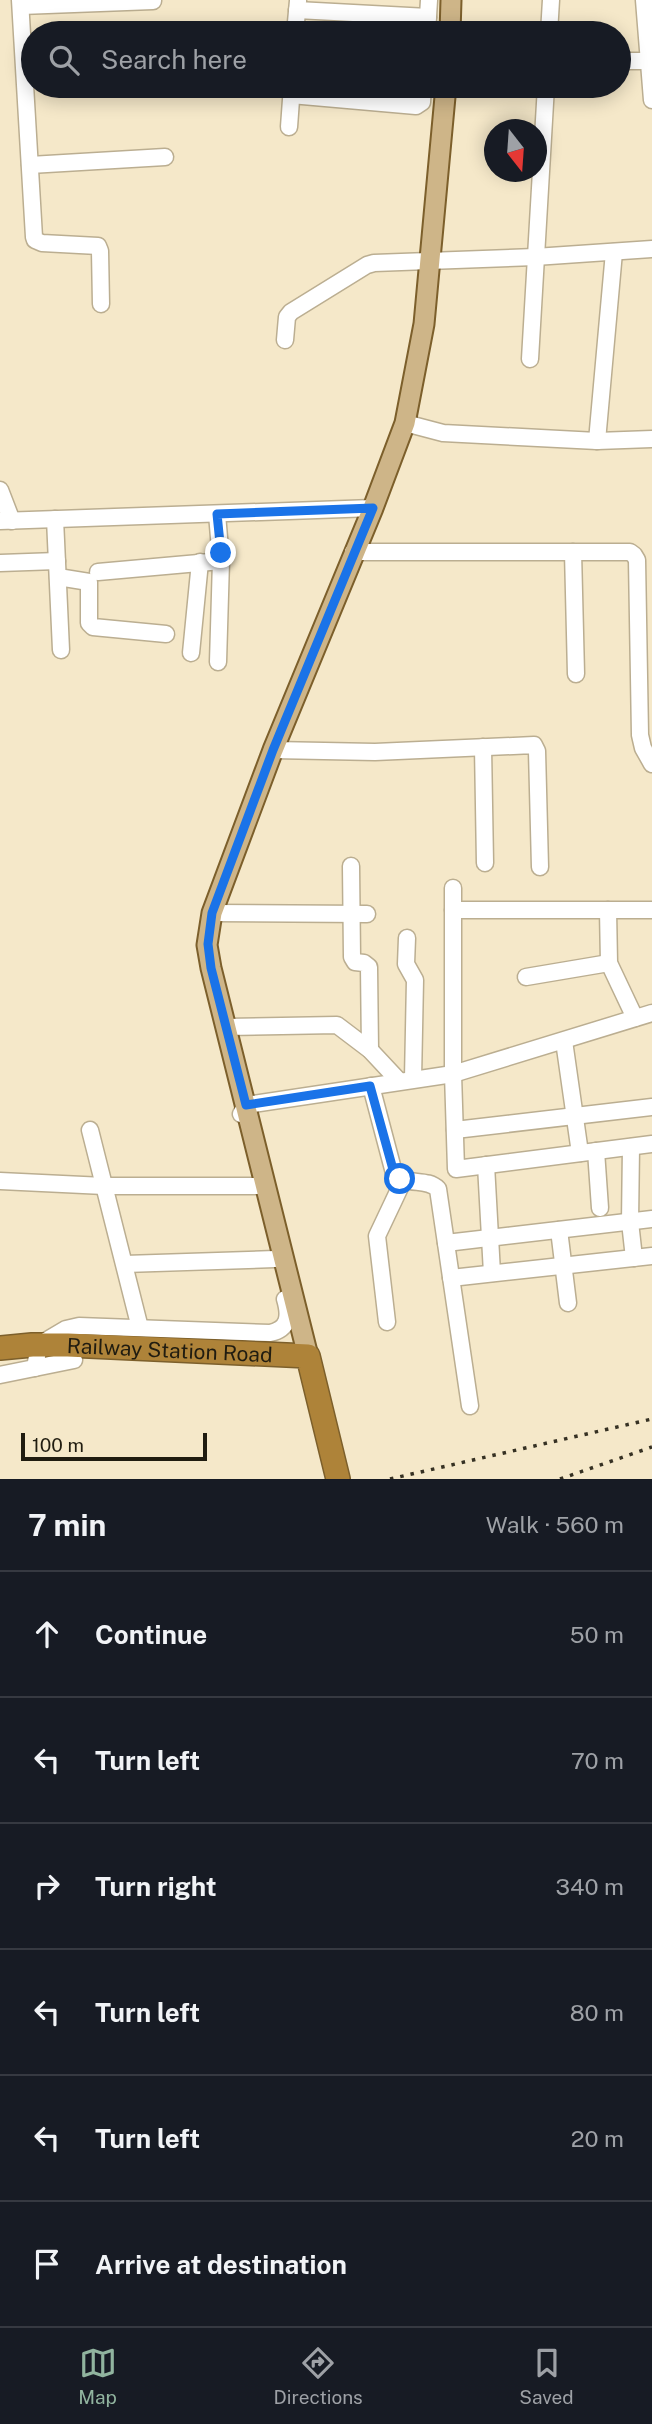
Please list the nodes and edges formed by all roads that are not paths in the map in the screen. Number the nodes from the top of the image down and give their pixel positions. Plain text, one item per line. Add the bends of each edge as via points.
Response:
1 (429, 0) edge
2 (451, 0) edge
3 (551, 0) edge
4 (644, 0) edge
5 (153, 1) edge
6 (20, 3) edge
7 (297, 5) edge
8 (21, 21) edge
9 (402, 21) edge
10 (428, 21) edge
11 (450, 21) edge
12 (550, 21) edge
13 (631, 61) edge
14 (651, 61) edge
15 (26, 98) edge
16 (291, 98) edge
17 (354, 98) edge
18 (422, 98) edge
19 (445, 98) edge
20 (545, 98) edge
21 (652, 100) edge
22 (289, 127) dead end
23 (164, 157) dead end
24 (30, 165) junction
25 (652, 249) edge
26 (614, 252) junction
27 (535, 257) junction
28 (431, 262) junction
29 (101, 304) dead end
30 (285, 340) dead end
31 (530, 359) dead end
32 (405, 423) junction
33 (652, 439) edge
34 (597, 441) junction
35 (2, 498) edge
36 (373, 508) junction
37 (217, 514) junction
38 (55, 519) junction
39 (6, 521) edge
40 (353, 552) junction
41 (573, 552) junction
42 (221, 561) junction
43 (200, 562) junction
44 (0, 563) edge
45 (57, 569) junction
46 (98, 572) dead end
47 (166, 634) dead end
48 (61, 650) dead end
49 (191, 653) dead end
50 (218, 662) dead end
51 (576, 674) dead end
52 (483, 747) junction
53 (273, 750) junction
54 (652, 764) edge
55 (485, 863) dead end
56 (351, 866) dead end
57 (540, 867) dead end
58 (453, 888) dead end
59 (453, 910) junction
60 (608, 910) junction
61 (652, 910) edge
62 (212, 913) junction
63 (360, 914) junction
64 (407, 938) dead end
65 (608, 963) junction
66 (526, 977) dead end
67 (652, 1013) edge
68 (635, 1018) junction
69 (226, 1027) junction
70 (564, 1041) junction
71 (370, 1050) junction
72 (453, 1074) junction
73 (406, 1080) junction
74 (370, 1086) junction
75 (652, 1107) edge
76 (247, 1111) junction
77 (575, 1115) junction
78 (90, 1130) dead end
79 (455, 1130) junction
80 (652, 1144) edge
81 (631, 1147) junction
82 (588, 1152) junction
83 (486, 1165) junction
84 (456, 1169) junction
85 (0, 1181) edge
86 (403, 1181) junction
87 (257, 1185) junction
88 (104, 1186) junction
89 (436, 1186) junction
90 (600, 1208) dead end
91 (652, 1219) edge
92 (630, 1222) junction
93 (559, 1230) junction
94 (488, 1238) junction
95 (446, 1243) junction
96 (652, 1256) edge
97 (634, 1258) junction
98 (275, 1259) junction
99 (125, 1264) junction
100 (563, 1266) junction
101 (492, 1273) junction
102 (451, 1278) junction
103 (568, 1303) dead end
104 (387, 1322) dead end
105 (140, 1328) junction
106 (0, 1335) edge
107 (35, 1345) junction
108 (0, 1348) edge
109 (71, 1353) junction
110 (308, 1356) junction
111 (35, 1368) junction
112 (0, 1375) edge
113 (470, 1406) dead end
114 (338, 1479) edge

1 - 10 street
2 - 11 main road
3 - 12 street
4 - 14 street
5 - 6 street
6 - 8 street
7 - 9 street
13 - 14 street
14 - 21 street
15 - 24 street
16 - 22 street
17 - 18 street via 416,106
19 - 28 main road
20 - 27 street
23 - 24 street
24 - 29 street via 35,240 97,246
25 - 26 street
26 - 27 street
26 - 34 street
27 - 28 street
27 - 31 street
28 - 30 street via 367,265 291,312
28 - 32 main road
32 - 34 street via 443,433
32 - 36 main road
33 - 34 street
35 - 39 street
36 - 37 street
36 - 40 main road
37 - 38 street
37 - 42 street
38 - 39 street
38 - 45 street
40 - 41 street
40 - 53 main road
41 - 51 street
41 - 54 street via 630,552 636,560 640,735
42 - 43 street
42 - 50 street
43 - 46 street
43 - 49 street
44 - 45 street
45 - 47 street via 89,582 89,623 93,628
45 - 48 street
52 - 53 street
52 - 55 street
52 - 57 street via 527,744 536,748
53 - 62 main road
56 - 63 street
58 - 59 street
59 - 60 street
59 - 72 street
60 - 61 street
60 - 65 street
62 - 63 street
62 - 69 main road via 208,944
63 - 71 street via 352,957 369,967
64 - 73 street via 406,964 415,980
65 - 66 street
65 - 68 street
67 - 68 street
68 - 70 street
69 - 71 street via 329,1024 346,1030
69 - 76 main road
70 - 72 street
70 - 77 street
71 - 73 street
72 - 73 street
72 - 79 street
73 - 74 street
74 - 76 street
74 - 86 street via 394,1173
75 - 77 street
76 - 87 street via 241,1114
76 - 110 main road
77 - 79 street
77 - 82 street
78 - 88 street
79 - 84 street
80 - 81 street
81 - 82 street
81 - 92 street
82 - 83 street
82 - 90 street
83 - 84 street
83 - 94 street
84 - 89 street
85 - 88 street
86 - 89 street
86 - 104 street via 377,1236
87 - 88 street
87 - 98 street
88 - 99 street
89 - 95 street
91 - 92 street
92 - 93 street
92 - 97 street
93 - 94 street
93 - 100 street
94 - 95 street
94 - 101 street
95 - 102 street
96 - 97 street
97 - 100 street
98 - 99 street
98 - 105 street via 289,1317 276,1332
99 - 105 street
100 - 101 street
100 - 103 street
101 - 102 street
102 - 113 street
105 - 107 street via 73,1326
106 - 107 highway, Railway Station Road
107 - 108 highway, Railway Station Road
107 - 109 highway, Railway Station Road
107 - 111 street
109 - 110 highway, Railway Station Road
109 - 111 street
110 - 114 highway
111 - 112 street

